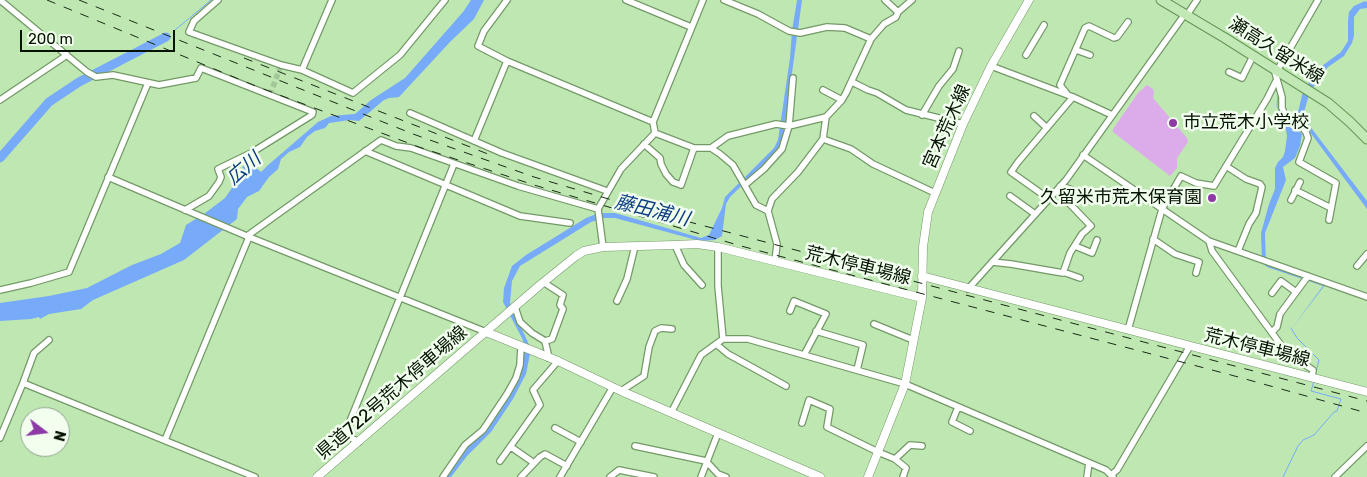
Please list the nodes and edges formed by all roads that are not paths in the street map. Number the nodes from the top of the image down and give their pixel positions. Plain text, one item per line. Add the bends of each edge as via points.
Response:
1 (0, 0) edge
2 (218, 0) edge
3 (332, 0) edge
4 (445, 0) edge
5 (507, 0) edge
6 (626, 0) edge
7 (703, 0) edge
8 (724, 0) edge
9 (885, 0) edge
10 (912, 0) edge
11 (1029, 0) edge
12 (1161, 0) edge
13 (1197, 0) edge
14 (1318, 0) edge
15 (898, 12) junction
16 (1186, 14) junction
17 (1128, 22) dead end
18 (1044, 25) dead end
19 (691, 27) junction
20 (871, 40) junction
21 (1076, 50) junction
22 (959, 51) dead end
23 (67, 55) junction
24 (1026, 55) dead end
25 (1090, 55) dead end
26 (1253, 56) junction
27 (507, 61) junction
28 (991, 66) junction
29 (302, 70) junction
30 (1229, 72) dead end
31 (1276, 74) junction
32 (793, 78) dead end
33 (852, 82) junction
34 (148, 83) junction
35 (823, 90) dead end
36 (1070, 96) junction
37 (0, 100) edge
38 (842, 100) junction
39 (410, 113) dead end
40 (922, 115) junction
41 (1112, 115) junction
42 (1034, 116) dead end
43 (826, 117) junction
44 (653, 122) junction
45 (963, 124) junction
46 (788, 126) junction
47 (1047, 128) junction
48 (655, 133) junction
49 (823, 139) junction
50 (1367, 139) edge
51 (474, 141) junction
52 (644, 144) junction
53 (694, 148) junction
54 (711, 148) junction
55 (366, 151) junction
56 (1083, 155) junction
57 (454, 164) junction
58 (1226, 166) junction
59 (108, 177) junction
60 (1300, 182) dead end
61 (445, 184) junction
62 (745, 185) junction
63 (1060, 186) junction
64 (1295, 190) junction
65 (607, 191) junction
66 (935, 193) junction
67 (1010, 196) dead end
68 (1049, 199) junction
69 (1291, 200) dead end
70 (1331, 208) junction
71 (598, 209) junction
72 (1162, 209) junction
73 (185, 210) junction
74 (768, 212) junction
75 (1035, 214) junction
76 (1329, 220) dead end
77 (570, 223) dead end
78 (247, 236) junction
79 (1154, 239) junction
80 (1097, 240) dead end
81 (1210, 241) junction
82 (675, 245) junction
83 (635, 246) junction
84 (718, 246) junction
85 (1075, 246) junction
86 (603, 247) junction
87 (1238, 251) junction
88 (1367, 254) edge
89 (775, 261) junction
90 (992, 262) junction
91 (1357, 266) dead end
92 (1063, 272) junction
93 (1196, 273) dead end
94 (922, 276) junction
95 (1308, 276) junction
96 (1080, 278) dead end
97 (543, 282) junction
98 (702, 285) dead end
99 (968, 289) junction
100 (0, 290) edge
101 (1296, 292) junction
102 (1272, 293) dead end
103 (399, 297) junction
104 (1367, 297) edge
105 (922, 298) junction
106 (617, 301) dead end
107 (515, 307) junction
108 (790, 311) dead end
109 (874, 324) dead end
110 (672, 329) dead end
111 (1128, 330) junction
112 (816, 331) junction
113 (486, 332) junction
114 (1272, 332) junction
115 (723, 339) junction
116 (49, 340) dead end
117 (914, 340) junction
118 (545, 341) junction
119 (716, 344) junction
120 (520, 346) junction
121 (1190, 346) junction
122 (804, 355) junction
123 (549, 358) junction
124 (558, 361) junction
125 (857, 370) junction
126 (1312, 378) junction
127 (23, 383) junction
128 (905, 384) junction
129 (786, 386) dead end
130 (613, 387) junction
131 (621, 391) junction
132 (1367, 392) edge
133 (958, 407) junction
134 (671, 413) junction
135 (802, 423) dead end
136 (555, 428) dead end
137 (970, 431) dead end
138 (718, 433) junction
139 (0, 438) edge
140 (165, 440) junction
141 (359, 442) junction
142 (581, 442) junction
143 (635, 446) dead end
144 (922, 446) dead end
145 (1367, 446) edge
146 (511, 447) junction
147 (878, 452) junction
148 (896, 459) junction
149 (500, 461) dead end
150 (706, 461) junction
151 (534, 463) junction
152 (1089, 464) junction
153 (567, 466) junction
154 (1112, 476) edge
155 (255, 477) edge
156 (317, 477) edge
157 (443, 477) edge
158 (521, 477) edge
159 (560, 477) edge
160 (610, 477) edge
161 (654, 477) edge
162 (701, 477) edge
163 (726, 477) edge
164 (820, 477) edge
165 (868, 477) edge
166 (903, 477) edge
167 (1086, 477) edge
168 (1336, 477) edge

1 - 23 street
2 - 29 street via 194,21 189,32
3 - 29 street
4 - 29 street via 400,55 353,93
5 - 27 street via 484,31 478,46
6 - 19 street
7 - 19 street
8 - 20 street via 789,31 800,33 828,27 845,28
9 - 15 street
10 - 15 street
11 - 28 main road, 宮本荒木線
12 - 16 main road, 瀬高久留米線
13 - 16 street
14 - 31 street
15 - 20 street
16 - 26 main road, 瀬高久留米線
16 - 41 street
17 - 21 street via 1114,38 1089,26 1085,28
18 - 24 street
19 - 44 street
20 - 33 street
21 - 25 street
21 - 36 street via 1060,85
22 - 40 street via 953,69
23 - 34 street via 96,77 113,75
23 - 37 street
26 - 30 street via 1242,78
26 - 31 main road, 瀬高久留米線
27 - 44 street
27 - 51 street
28 - 36 street
28 - 45 main road, 宮本荒木線
31 - 50 main road, 瀬高久留米線 via 1328,103
31 - 58 street via 1267,99
31 - 70 street via 1286,118 1300,124 1307,136 1299,162 1336,183
32 - 46 street
33 - 38 street
33 - 40 street
34 - 59 street
34 - 73 street via 159,85 196,78 201,68 313,112 251,153 218,169 220,182 209,196
35 - 38 street
36 - 41 street
36 - 47 street
38 - 43 street
39 - 51 street
40 - 45 street
41 - 56 street
42 - 47 street
43 - 46 street
43 - 49 street
44 - 48 street
45 - 66 main road, 宮本荒木線
46 - 54 street via 776,124 728,136
46 - 62 street via 782,149
47 - 68 street via 1011,172
48 - 52 street
48 - 53 street
49 - 66 street via 851,149 873,164
49 - 74 street via 772,199
51 - 65 street
52 - 53 street via 660,158 673,182 681,184
52 - 65 street via 621,169
53 - 54 street
54 - 62 street via 733,165
55 - 57 street via 381,140
55 - 61 street
55 - 78 street
56 - 63 street
56 - 72 street
57 - 61 street
57 - 71 street
58 - 72 street via 1214,186 1181,176
58 - 87 street via 1262,187 1256,213
59 - 73 street
59 - 100 street via 69,272
60 - 64 street
61 - 77 street via 520,216
61 - 103 street
62 - 74 street via 756,205
63 - 68 street
63 - 85 street via 1073,190 1067,201 1091,226
64 - 69 street
64 - 70 street
65 - 71 street
66 - 94 main road, 宮本荒木線 via 925,226
67 - 75 street
68 - 75 street
70 - 76 street
71 - 86 street
72 - 79 street
72 - 81 street
73 - 78 street
74 - 89 street via 776,241
75 - 90 street
78 - 103 street
78 - 140 street
79 - 93 street via 1175,254 1199,262
79 - 111 street
80 - 85 street via 1092,253
81 - 87 street
81 - 114 street via 1212,251
82 - 83 main road, 荒木停車場線
82 - 84 main road, 荒木停車場線
82 - 98 street via 684,266
83 - 86 main road, 荒木停車場線
83 - 106 street via 627,279
84 - 89 main road, 荒木停車場線
84 - 115 street
85 - 92 street
86 - 97 main road, 荒木停車場線 via 584,251
87 - 95 street
88 - 91 street
89 - 105 main road, 荒木停車場線
90 - 92 street
90 - 99 street
92 - 96 street
94 - 99 main road, 荒木停車場線
94 - 105 main road, 荒木停車場線
95 - 101 street
95 - 104 street
97 - 107 main road, 荒木停車場線
97 - 118 street via 563,296 560,305 563,309 552,339
99 - 111 main road, 荒木停車場線
101 - 102 street via 1281,281
101 - 114 street
103 - 113 street
103 - 141 street via 346,431 347,436
105 - 117 main road
107 - 113 main road, 荒木停車場線
107 - 118 street via 520,322
108 - 112 street via 794,301 826,314
109 - 117 street
110 - 131 street via 655,331 644,376
111 - 121 main road, 荒木停車場線
112 - 122 street
112 - 125 street via 863,345
113 - 120 main road
113 - 141 main road, 県道722号荒木停車場線
114 - 126 street via 1286,352 1313,370
115 - 119 street
115 - 122 street via 748,339
116 - 127 street via 34,353
117 - 128 main road
118 - 123 street
119 - 129 street
119 - 134 street via 701,355
120 - 123 main road
120 - 157 street via 520,365 507,394 483,430 466,445
121 - 126 main road, 荒木停車場線
121 - 154 street
122 - 125 street
123 - 124 main road
124 - 130 main road
124 - 146 street via 533,390 540,406
125 - 128 street
126 - 132 main road, 荒木停車場線
127 - 139 street
127 - 140 street
128 - 133 street
128 - 147 main road
130 - 131 main road
130 - 142 street
131 - 134 main road
133 - 137 street via 952,422
133 - 152 street
134 - 138 main road
135 - 147 street via 809,400 830,409 827,427
136 - 142 street
138 - 150 street
138 - 164 main road
140 - 155 street
141 - 156 main road, 県道722号荒木停車場線
142 - 153 street
143 - 150 street
144 - 148 street via 910,445
145 - 168 street
146 - 149 street
146 - 151 street
147 - 148 street
147 - 165 main road
148 - 166 street via 906,468
150 - 162 street
150 - 163 street via 718,474
151 - 153 street via 545,454
151 - 158 street
152 - 154 street via 1106,470
152 - 167 street
153 - 159 street
160 - 161 street via 619,470

